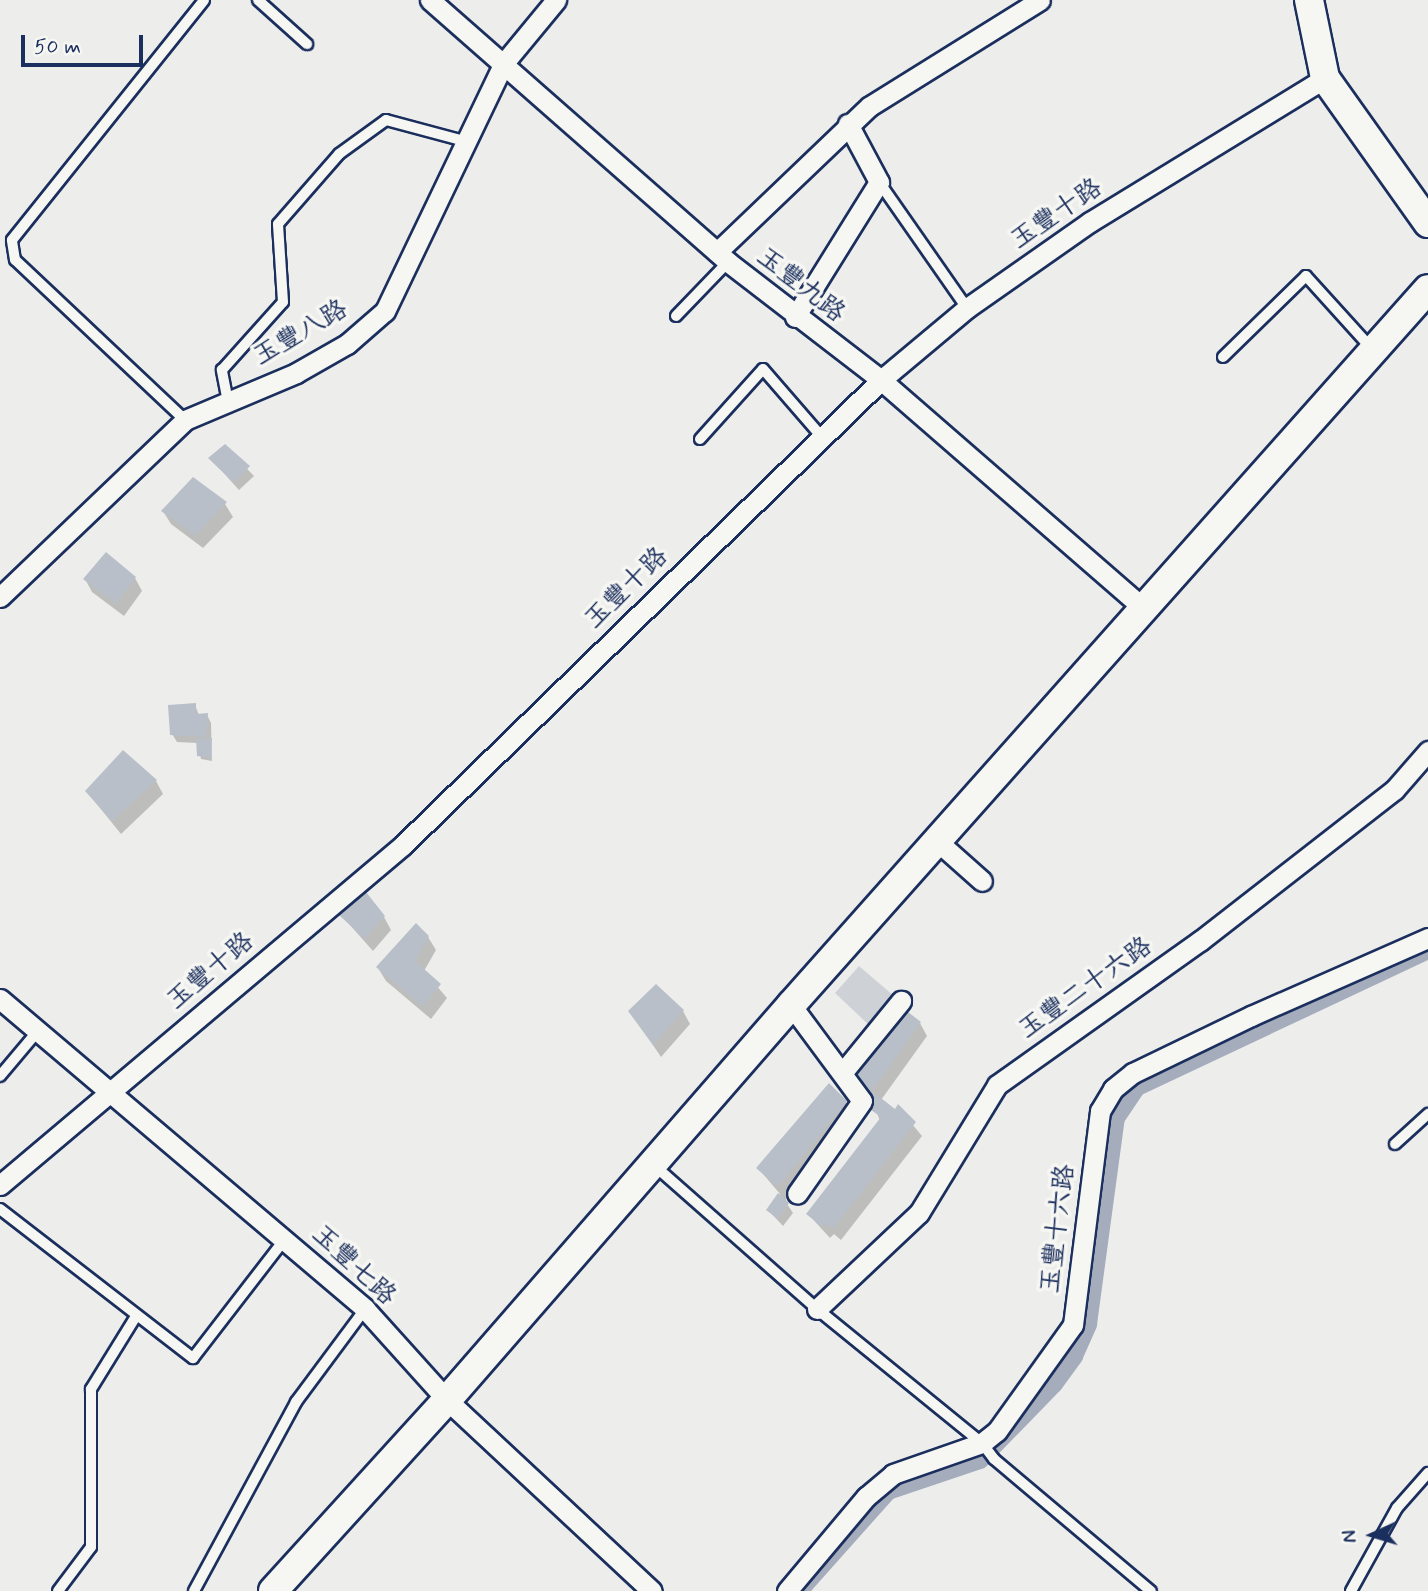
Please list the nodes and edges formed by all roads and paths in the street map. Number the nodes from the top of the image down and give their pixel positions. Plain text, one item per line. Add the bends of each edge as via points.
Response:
1 (204, 0) edge
2 (258, 0) edge
3 (430, 0) edge
4 (556, 0) edge
5 (1040, 0) edge
6 (1309, 0) edge
7 (307, 44) dead end
8 (504, 63) junction
9 (1325, 78) junction
10 (848, 124) junction
11 (468, 142) junction
12 (879, 182) junction
13 (1428, 223) edge
14 (723, 257) junction
15 (1428, 289) edge
16 (967, 308) junction
17 (676, 316) dead end
18 (795, 317) junction
19 (1372, 349) junction
20 (1223, 357) dead end
21 (881, 380) junction
22 (228, 402) junction
23 (185, 421) junction
24 (822, 437) junction
25 (700, 439) dead end
26 (0, 597) edge
27 (1142, 607) junction
28 (1428, 751) edge
29 (937, 841) junction
30 (982, 881) dead end
31 (1428, 938) edge
32 (0, 999) edge
33 (901, 1001) dead end
34 (791, 1005) junction
35 (37, 1032) junction
36 (843, 1072) junction
37 (0, 1076) edge
38 (107, 1094) junction
39 (1428, 1114) edge
40 (1395, 1144) dead end
41 (652, 1163) junction
42 (0, 1185) edge
43 (797, 1194) dead end
44 (0, 1209) edge
45 (285, 1238) junction
46 (365, 1309) junction
47 (817, 1309) junction
48 (136, 1316) junction
49 (447, 1400) junction
50 (987, 1450) junction
51 (1428, 1473) edge
52 (58, 1591) edge
53 (194, 1591) edge
54 (273, 1591) edge
55 (652, 1591) edge
56 (787, 1591) edge
57 (1151, 1591) edge
58 (1351, 1591) edge

1 - 23 lane via 12,240 15,260
2 - 7 lane
3 - 8 street, 玉豐九路
4 - 8 street, 玉豐八路
5 - 10 street
6 - 9 main road
8 - 11 street, 玉豐八路
8 - 14 street, 玉豐九路
9 - 13 main road
9 - 16 street, 玉豐十路 via 1090,222
10 - 12 street
10 - 14 street
11 - 22 street, 玉豐八路 via 385,311 347,344 296,373
11 - 22 lane via 386,120 338,155 278,224 283,302 222,370
12 - 16 lane
12 - 18 street
14 - 17 lane
14 - 18 street, 玉豐九路
15 - 19 main road
16 - 21 street, 玉豐十路
18 - 21 street, 玉豐九路
19 - 20 lane via 1306,276
19 - 27 main road
21 - 24 street, 玉豐十路
21 - 27 street, 玉豐九路
22 - 23 street, 玉豐八路
23 - 26 street, 玉豐八路
24 - 25 lane via 763,369
24 - 38 street, 玉豐十路 via 403,845
27 - 29 main road
28 - 47 street, 玉豐二十六路 via 1394,790 1211,932 997,1085 919,1213
29 - 30 street
29 - 34 main road
31 - 50 street, 玉豐十六路 via 1251,1016 1133,1073 1114,1089 1100,1111 1073,1325
32 - 35 street, 玉豐七路
33 - 36 street
34 - 36 street
34 - 41 main road
35 - 37 lane
35 - 38 street, 玉豐七路
36 - 43 street via 862,1101
38 - 42 street, 玉豐十路
38 - 45 street, 玉豐七路
39 - 40 lane
41 - 47 lane
41 - 49 main road
44 - 48 lane
45 - 46 street, 玉豐七路
45 - 48 lane via 193,1358
46 - 49 street, 玉豐七路
46 - 53 lane via 289,1413
47 - 50 lane
48 - 52 lane via 90,1389 91,1547
49 - 54 main road
49 - 55 street, 玉豐七路
50 - 56 street, 玉豐十六路 via 893,1474 866,1497
50 - 57 lane
51 - 58 lane via 1397,1508

